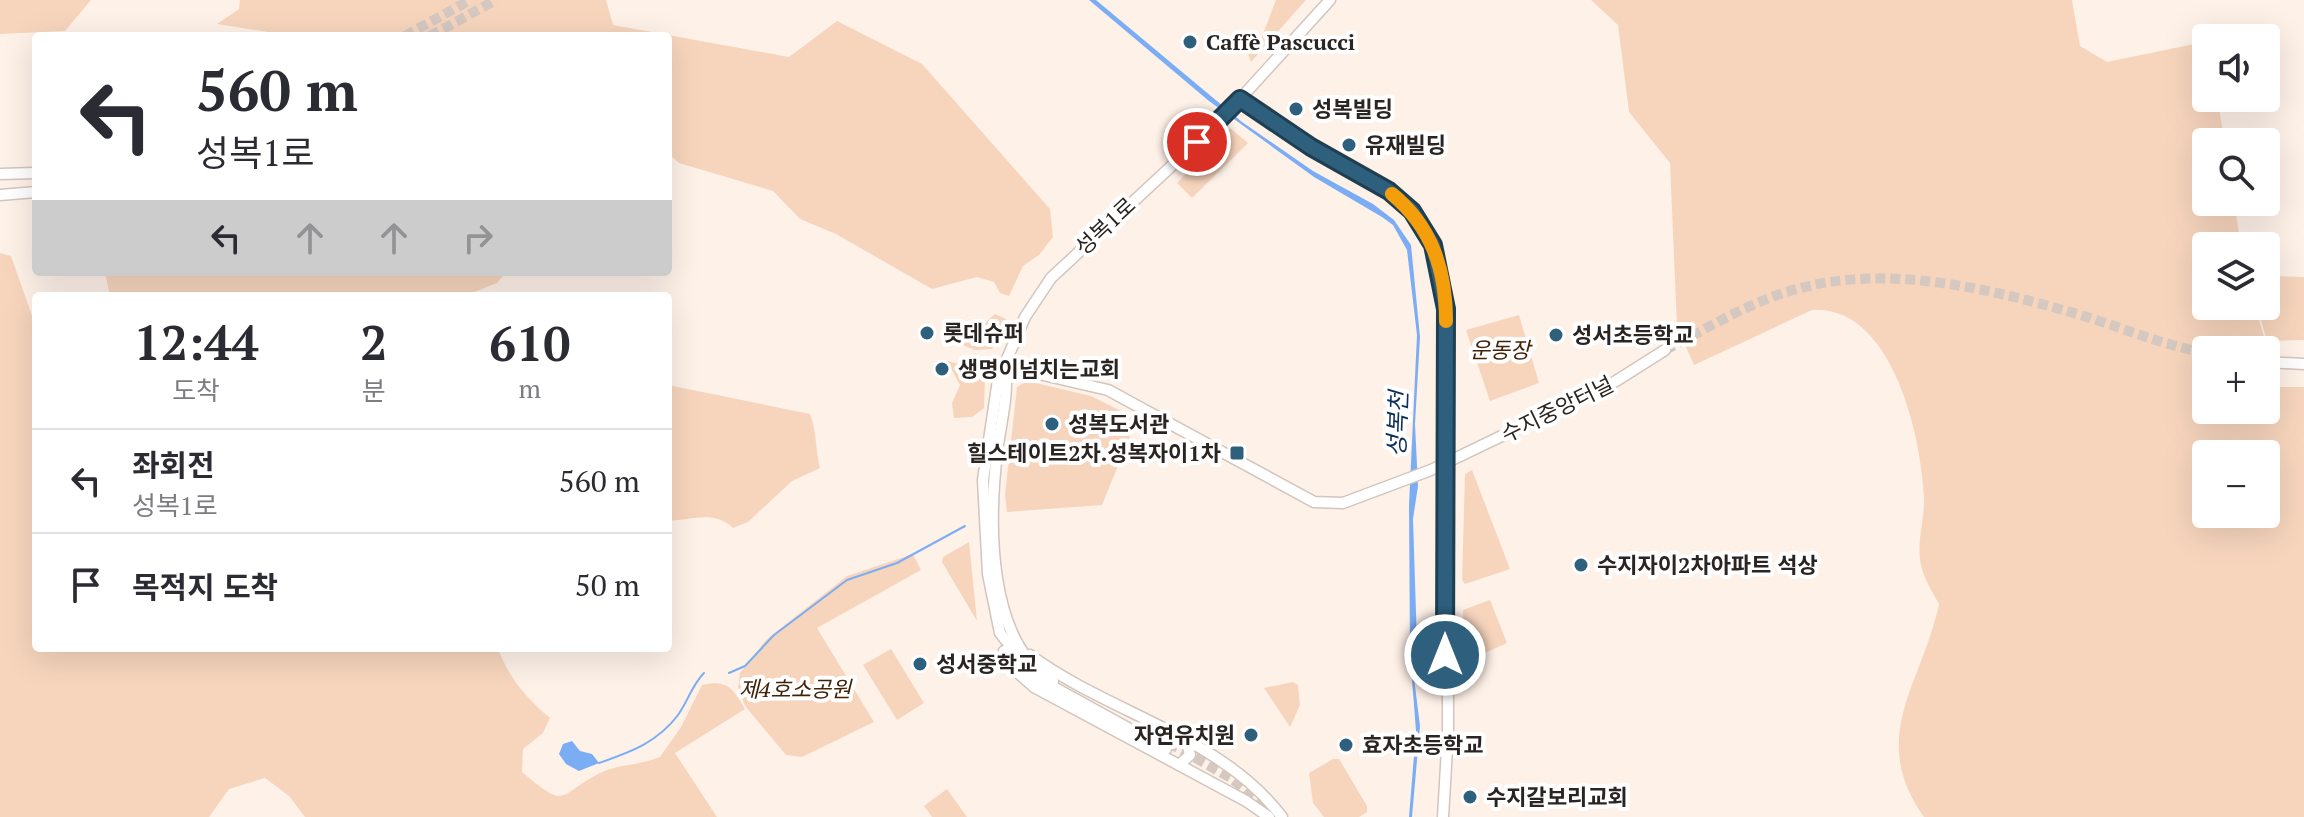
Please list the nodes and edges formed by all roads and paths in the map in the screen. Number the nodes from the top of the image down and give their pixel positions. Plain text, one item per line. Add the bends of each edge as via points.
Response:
1 (1330, 0) edge
2 (1237, 103) junction
3 (32, 173) edge
4 (0, 174) edge
5 (32, 192) edge
6 (0, 195) edge
7 (1665, 350) tunnel mouth
8 (2280, 363) edge
9 (2304, 364) edge
10 (1005, 366) junction
11 (1445, 463) junction
12 (997, 623) junction
13 (1017, 643) junction
14 (1045, 680) junction
15 (1187, 743) junction
16 (1167, 746) tunnel mouth
17 (1179, 765) junction
18 (1242, 772) junction
19 (1230, 792) junction
20 (1269, 817) edge
21 (1282, 817) edge
22 (1443, 817) edge

1 - 2 street, 성복1로
2 - 10 street, 성복1로 via 1055,274 1025,317
2 - 11 street via 1389,191 1412,211 1428,236 1439,260 1446,309
3 - 4 street
5 - 6 street
7 - 11 street, 수지중앙터널 via 1616,381
8 - 9 street
10 - 11 street, 수지중앙터널 via 1108,390 1314,502 1343,503
10 - 12 street, 성복1로 via 998,380 983,480 988,574
10 - 13 street, 성복1로 via 994,522 1003,610
11 - 22 street via 1448,732
12 - 14 street, 성복1로 via 1013,654
12 - 17 street, 성복1로 via 999,640 1024,680
13 - 14 street, 성복1로
13 - 15 street via 1070,681
14 - 16 street
15 - 17 street via 1190,755
15 - 18 street
17 - 19 street, 성복1로
18 - 19 street via 1229,777
18 - 21 street
19 - 20 street, 성복1로

